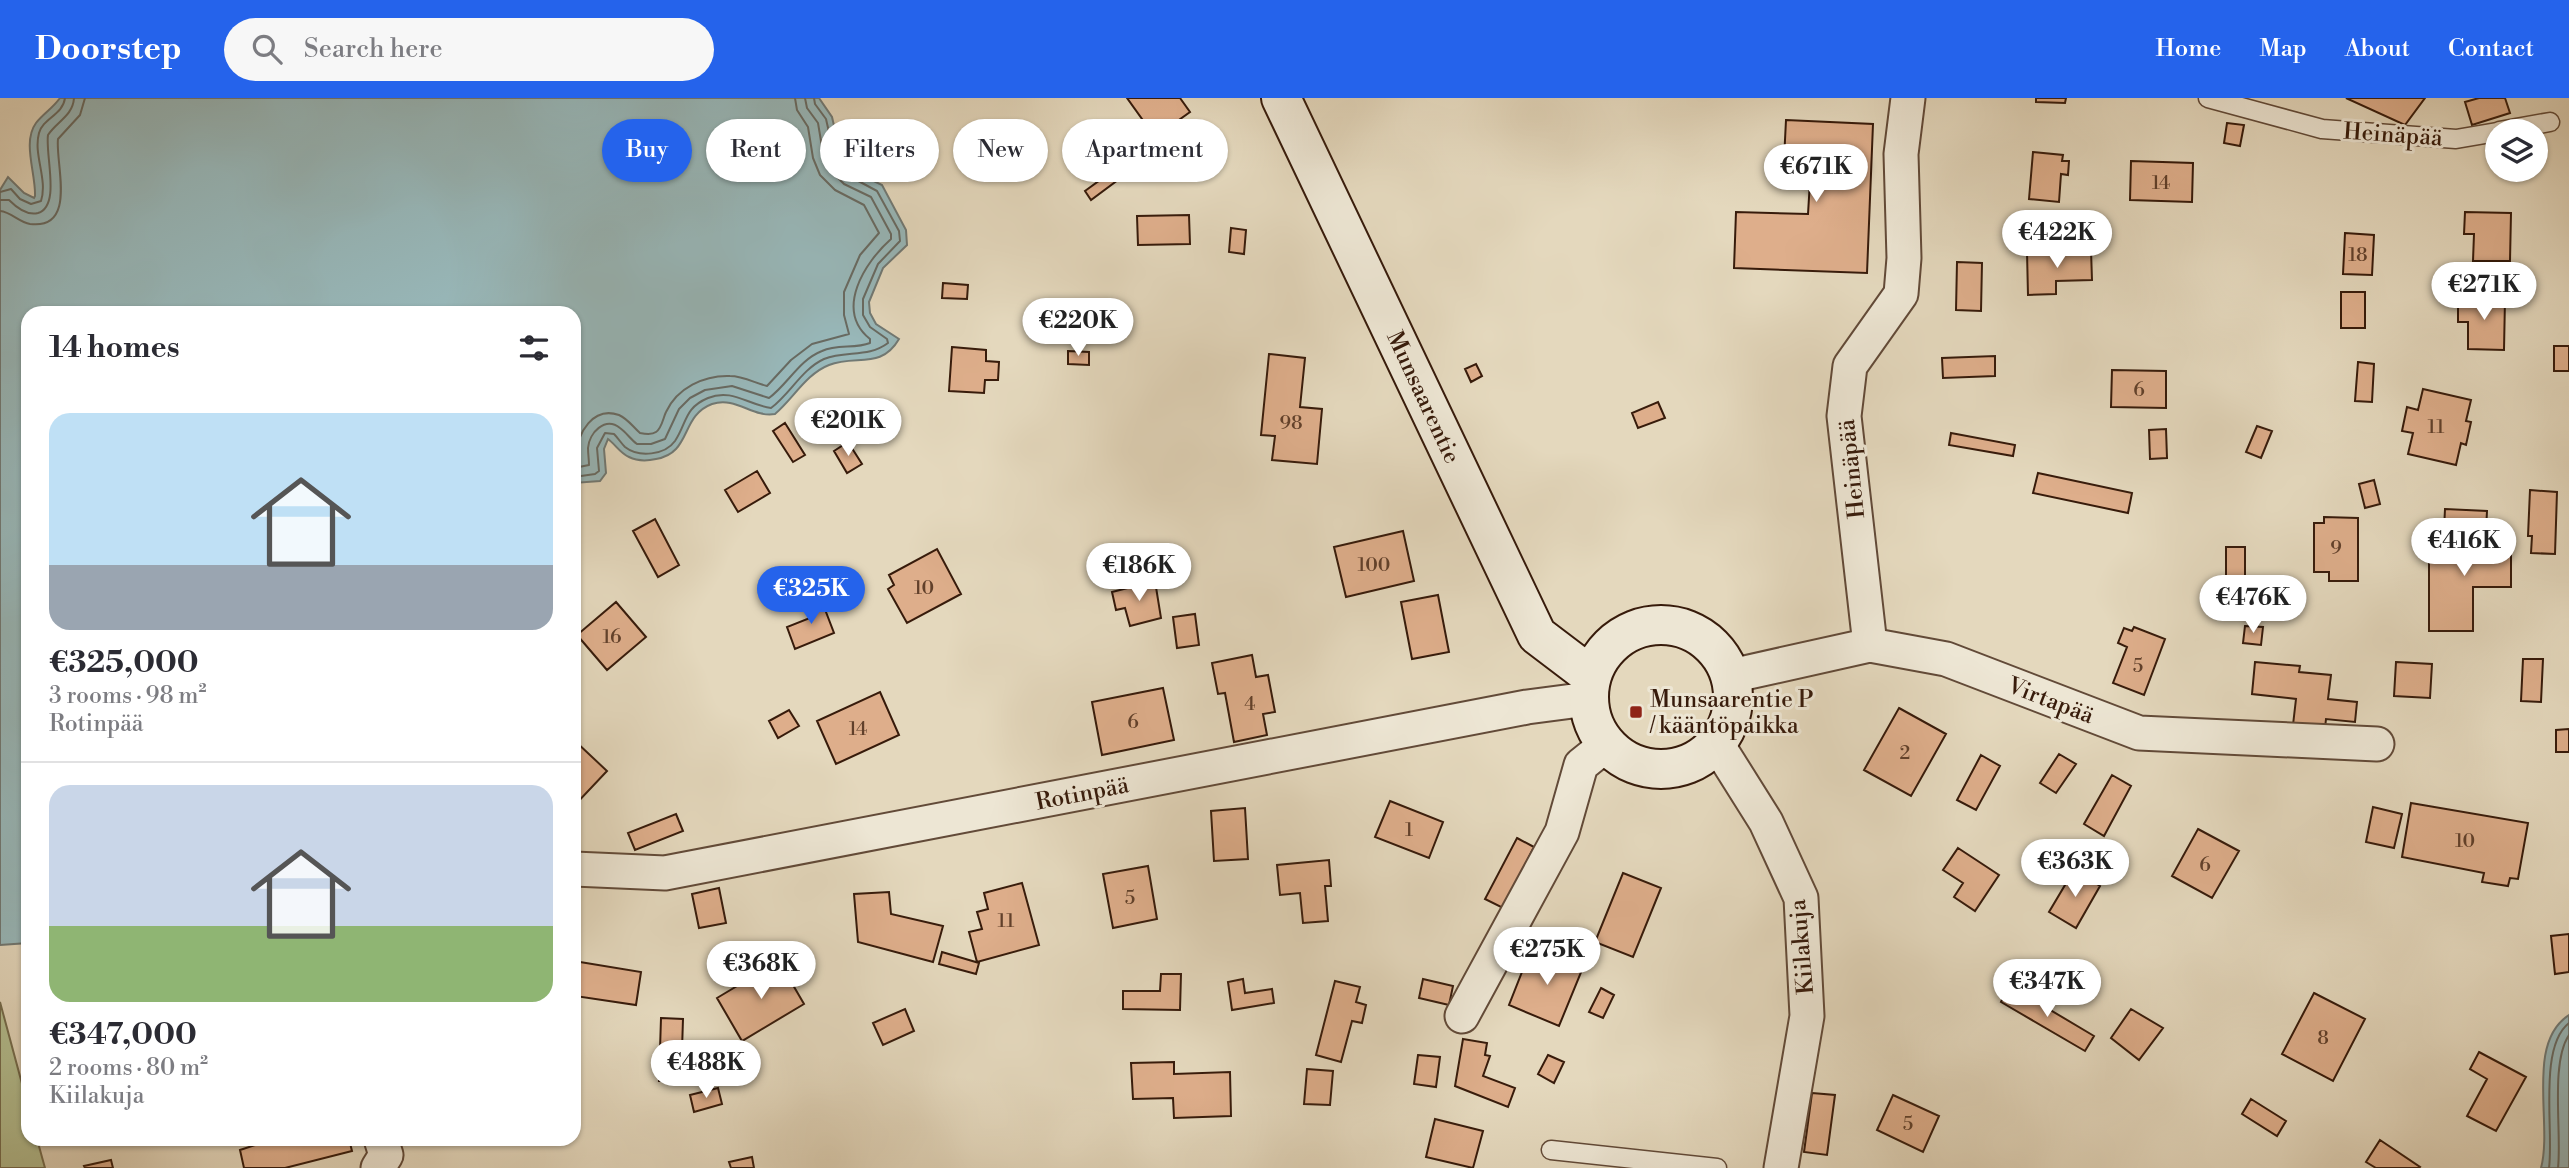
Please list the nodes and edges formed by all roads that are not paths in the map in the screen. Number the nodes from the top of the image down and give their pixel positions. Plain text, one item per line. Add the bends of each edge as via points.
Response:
1 (1281, 98) edge
2 (1908, 98) edge
3 (2208, 98) edge
4 (2485, 133) edge
5 (1870, 645) junction
6 (1731, 676) junction
7 (1590, 687) junction
8 (1717, 744) junction
9 (2377, 744) dead end
10 (1606, 745) junction
11 (581, 869) edge
12 (1462, 1016) dead end
13 (383, 1146) edge
14 (1551, 1150) dead end
15 (378, 1168) edge
16 (1717, 1168) edge
17 (1781, 1168) edge

1 - 7 street, Munsaarentie via 1537,635
2 - 5 street, Heinäpää via 1901,154 1901,293 1850,366 1844,416
3 - 4 lane, Heinäpää via 2322,129 2456,139
5 - 6 street, Virtapää
5 - 9 street, Virtapää via 1946,659 2139,733
6 - 7 street via 1721,655 1704,638 1661,624 1618,638 1602,655
6 - 8 street via 1734,700 1729,723
7 - 10 street via 1593,723
7 - 11 street, Rotinpää via 1527,707 665,873
8 - 10 street via 1698,760 1674,769 1649,769 1625,761
8 - 17 street, Kiilakuja via 1766,822 1801,898 1807,1016
10 - 12 street via 1581,765 1562,832
13 - 15 street via 386,1155
14 - 16 lane

